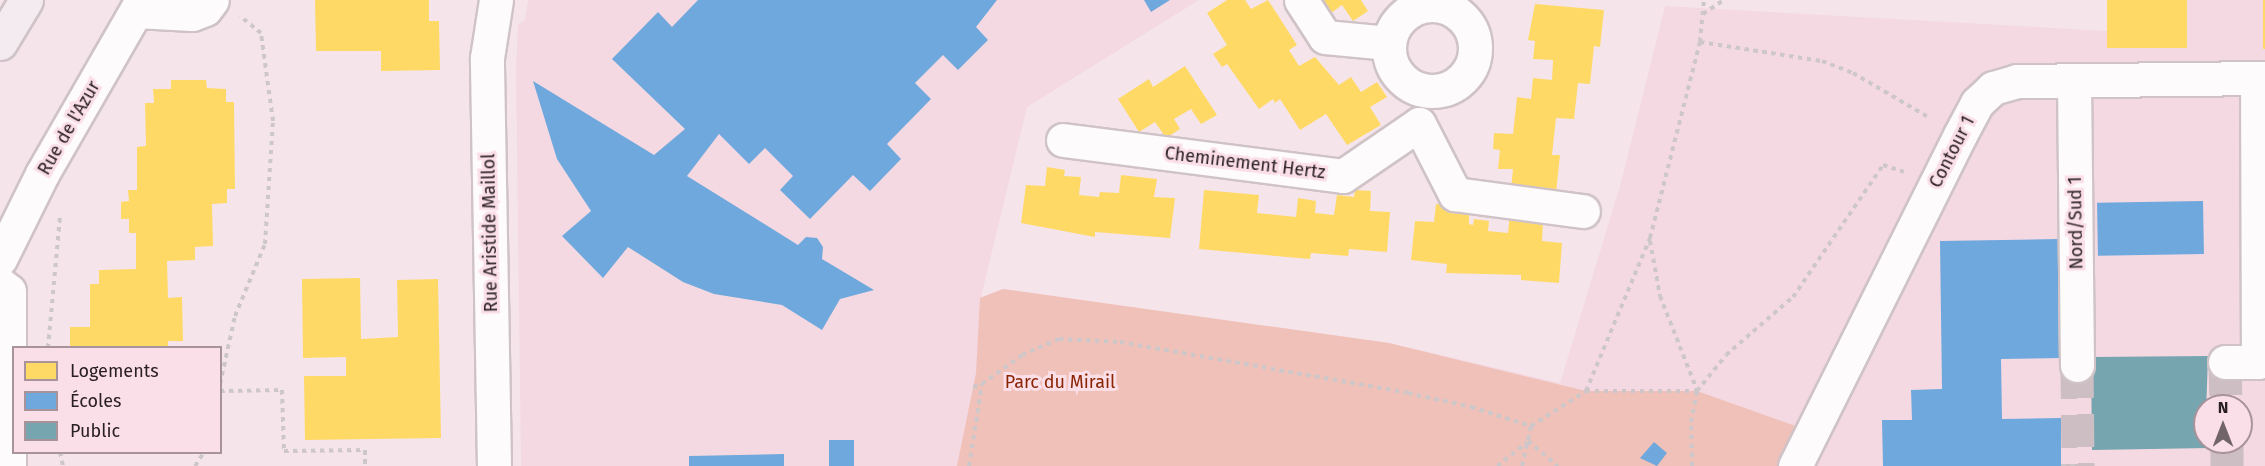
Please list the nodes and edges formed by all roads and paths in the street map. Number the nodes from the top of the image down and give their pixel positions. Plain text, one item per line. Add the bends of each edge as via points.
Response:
1 (26, 0) edge
2 (496, 0) edge
3 (1301, 0) edge
4 (1704, 0) edge
5 (1724, 0) edge
6 (1450, 4) edge
7 (139, 6) edge
8 (225, 7) edge
9 (1703, 14) junction
10 (1700, 42) junction
11 (0, 43) edge
12 (1389, 43) junction
13 (2261, 78) edge
14 (2074, 80) junction
15 (1422, 90) junction
16 (1419, 124) junction
17 (1960, 135) junction
18 (1063, 140) dead end
19 (42, 174) junction
20 (1936, 183) junction
21 (1583, 211) dead end
22 (1650, 238) junction
23 (0, 259) edge
24 (0, 284) edge
25 (48, 346) edge
26 (2225, 362) dead end
27 (2077, 365) tunnel mouth
28 (222, 375) edge
29 (982, 384) junction
30 (973, 387) dead end
31 (222, 391) edge
32 (1586, 391) junction
33 (1697, 391) junction
34 (1531, 426) junction
35 (1528, 441) junction
36 (9, 466) edge
37 (365, 466) edge
38 (494, 466) edge
39 (969, 466) edge
40 (1497, 466) edge
41 (1522, 466) edge
42 (1558, 466) edge
43 (1692, 466) edge
44 (1795, 466) edge
45 (2061, 466) edge
46 (2078, 466) edge

1 - 11 main road
2 - 38 street, Rue Aristide Maillol via 487,58
3 - 12 street via 1325,37
4 - 9 path
5 - 9 path
6 - 12 street via 1411,10 1392,30
6 - 15 street via 1469,25 1474,38 1473,61 1466,74 1447,89
7 - 8 street via 192,14
7 - 19 street, Rue de l'Azur
8 - 28 path via 261,33 273,122 265,244 235,316
9 - 10 path
10 - 17 path via 1822,61 1853,73
10 - 22 path
12 - 15 street via 1392,65 1405,82
13 - 14 street, Contour 1
13 - 26 street via 2258,362
14 - 17 street, Contour 1 via 2017,81 1993,88 1977,103
14 - 27 street, Nord/Sud 1
15 - 16 street
16 - 18 street, Cheminement Hertz via 1343,176
16 - 21 street via 1455,194
17 - 20 street, Contour 1
19 - 23 street, Rue de l'Azur
19 - 25 path via 62,206
20 - 33 path via 1883,165 1793,297 1726,355
20 - 44 street, Contour 1
22 - 32 path
22 - 33 path via 1660,296
24 - 36 street via 9,291
29 - 30 path
29 - 34 path via 1022,355 1059,339 1120,342 1408,393
29 - 39 path
31 - 37 path via 282,390 284,451 365,450
32 - 33 path
32 - 34 path
33 - 43 path via 1691,422
34 - 35 path
35 - 40 path
35 - 41 path
35 - 42 path
45 - 46 path

